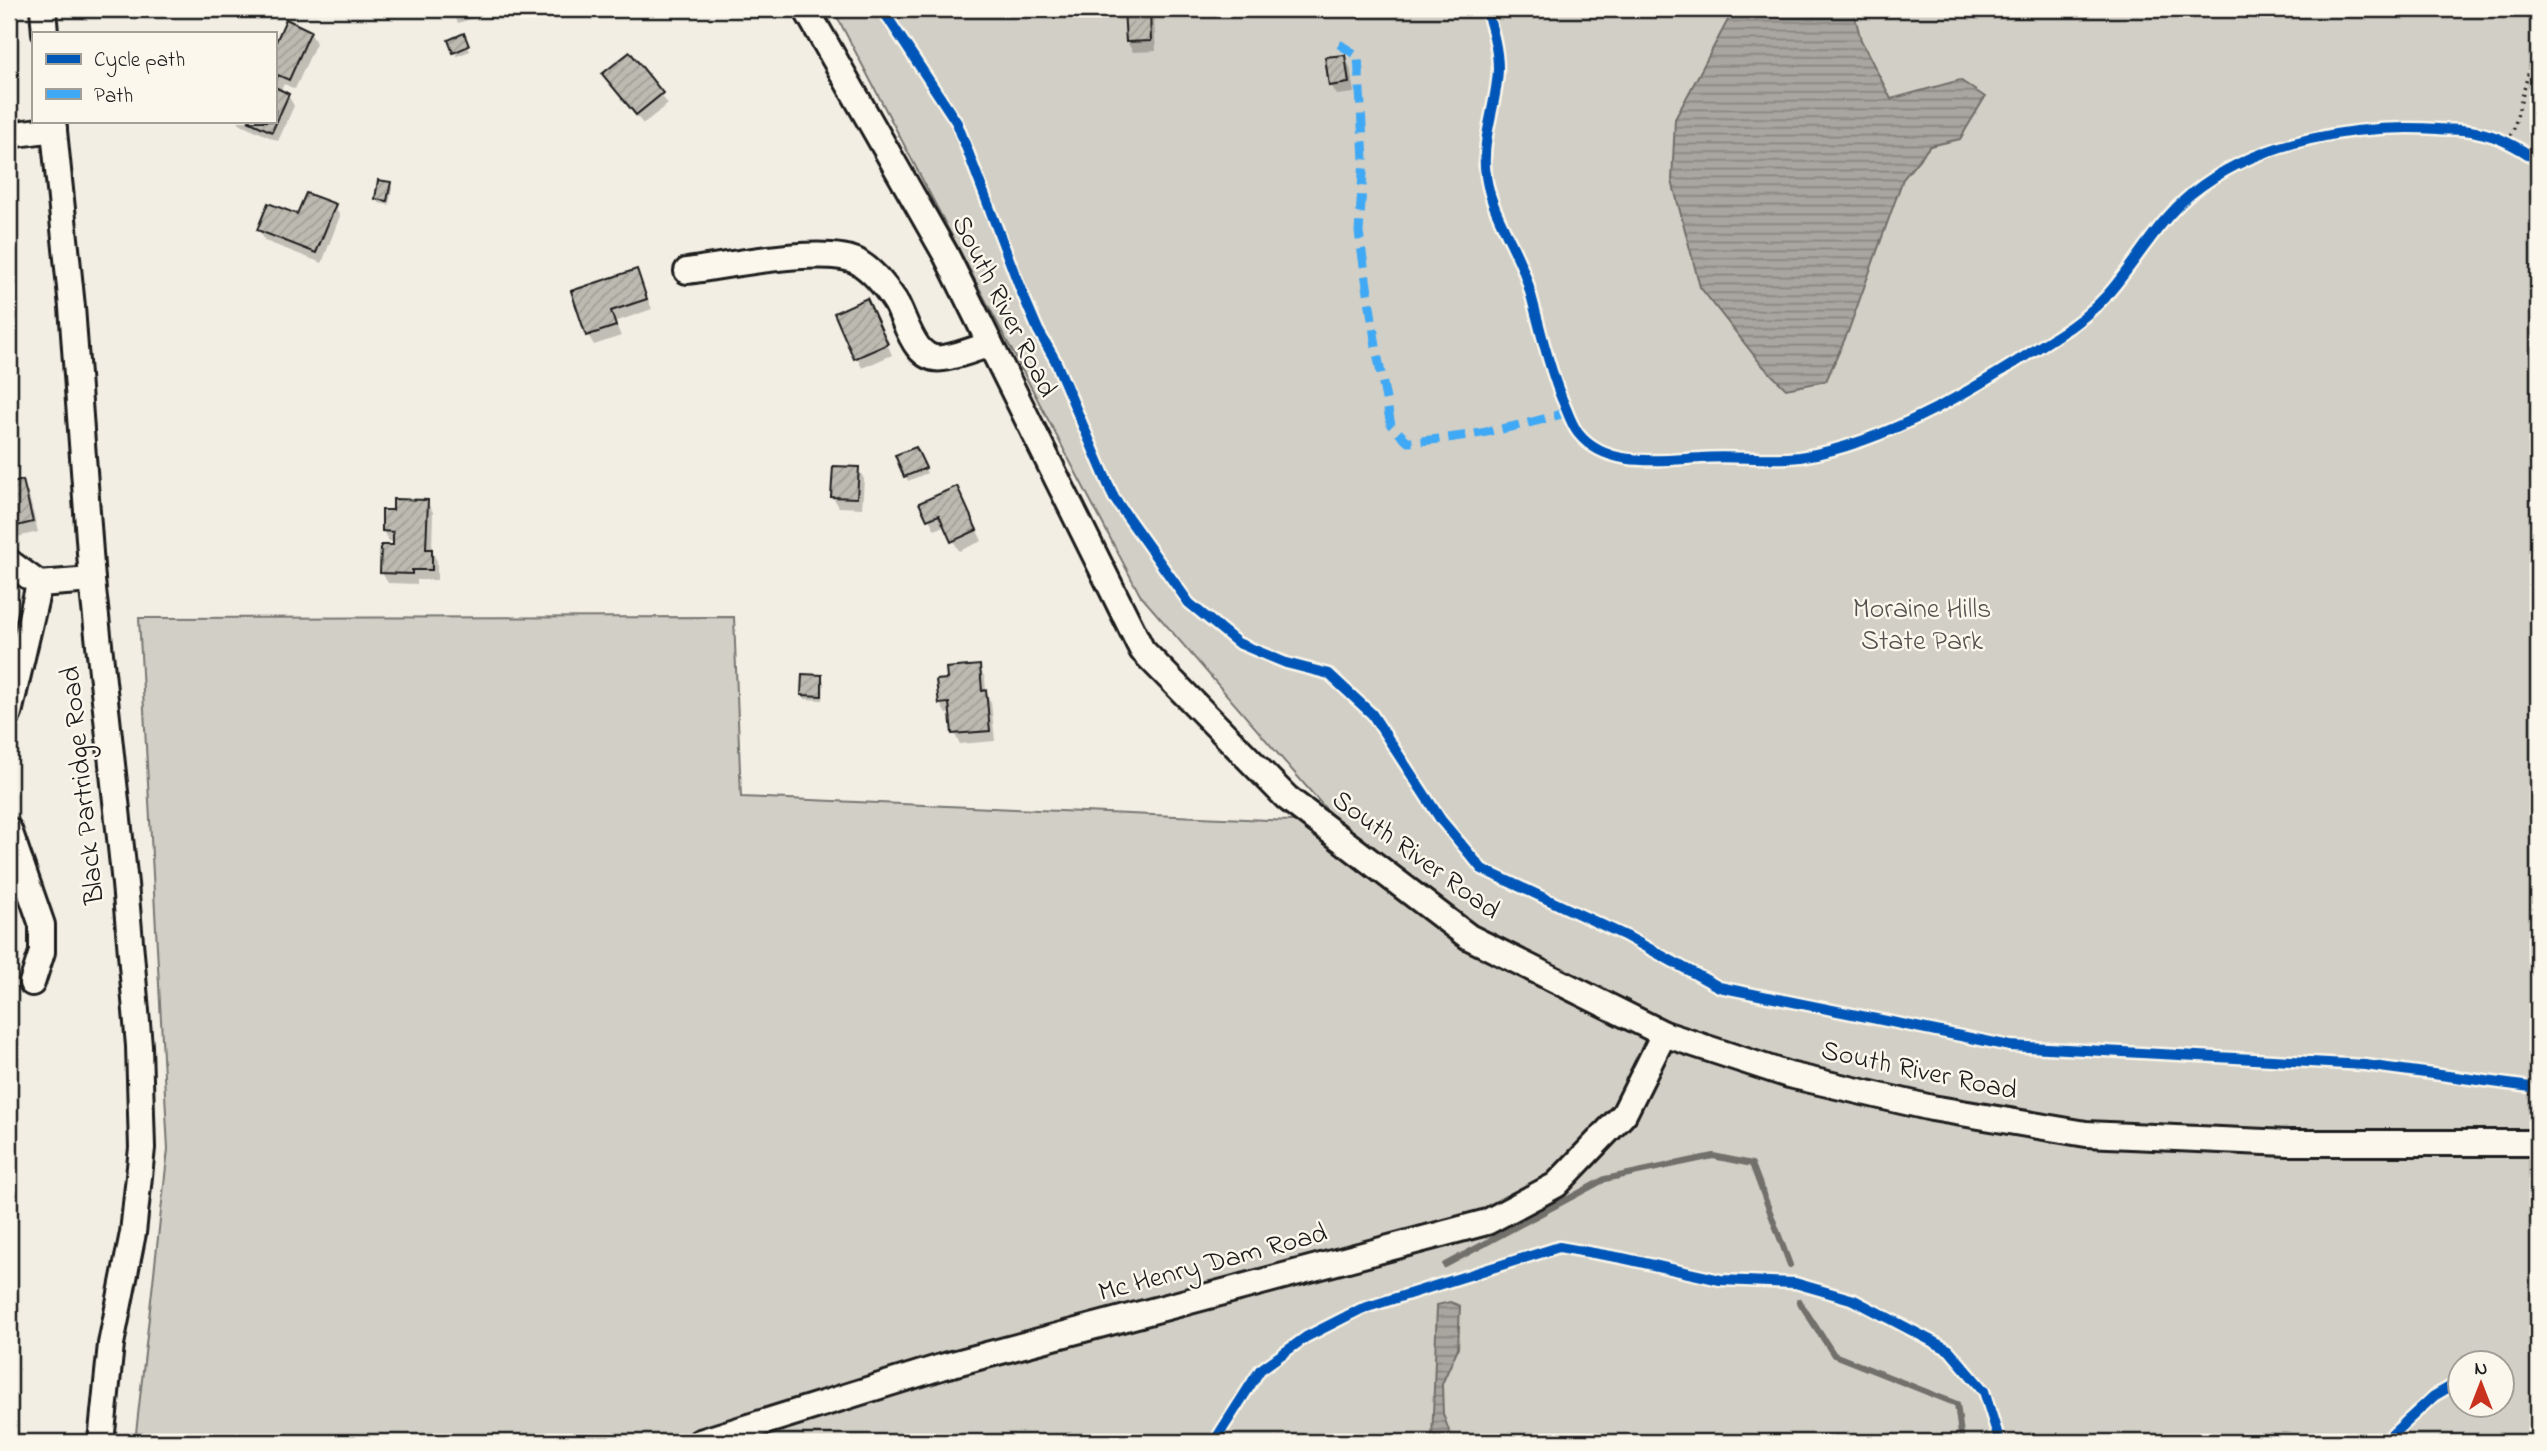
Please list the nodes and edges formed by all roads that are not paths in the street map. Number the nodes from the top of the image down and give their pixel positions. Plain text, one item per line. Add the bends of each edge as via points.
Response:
1 (43, 9) edge
2 (806, 9) edge
3 (45, 32) edge
4 (53, 125) edge
5 (9, 135) edge
6 (687, 271) dead end
7 (990, 344) junction
8 (9, 562) edge
9 (92, 580) junction
10 (39, 584) junction
11 (9, 713) edge
12 (9, 831) edge
13 (32, 983) dead end
14 (1664, 1034) junction
15 (2538, 1143) edge
16 (101, 1442) edge
17 (700, 1442) edge

1 - 3 street
2 - 7 street, South River Road via 946,255
4 - 5 street
4 - 9 street, Black Partridge Road
6 - 7 street via 817,254 856,261 879,279 896,303 912,341 930,356 941,359
7 - 14 street, South River Road via 1142,650 1287,798 1469,937
8 - 10 street
9 - 10 street
9 - 16 street, Black Partridge Road via 139,1046 142,1148 133,1233 111,1344
10 - 11 street
12 - 13 street via 43,926 42,952
14 - 15 street, South River Road via 1802,1078 1932,1108 2086,1134 2288,1143
14 - 17 street, Mc Henry Dam Road via 1624,1114 1556,1185 1487,1222 942,1367

